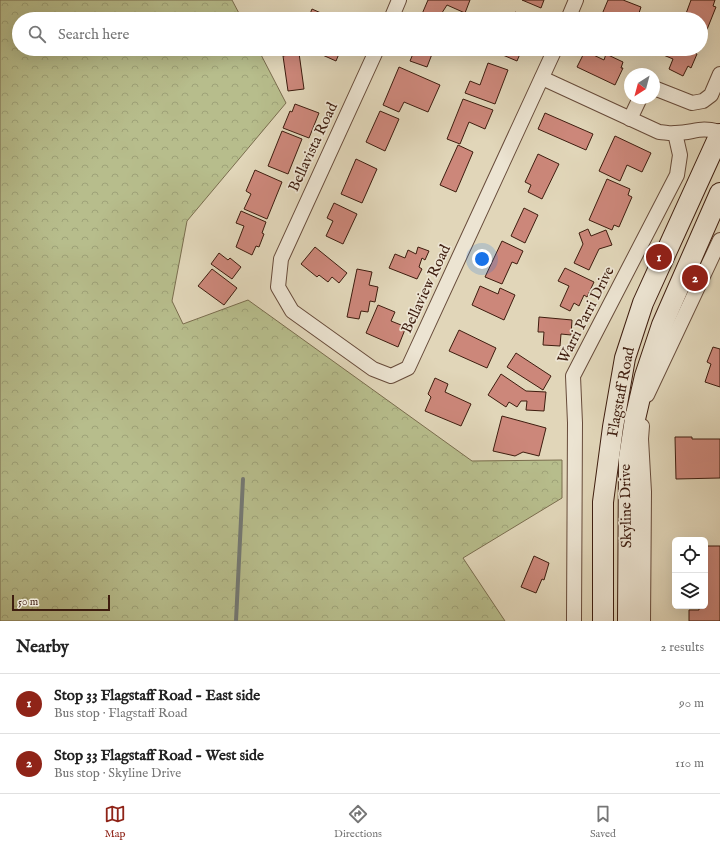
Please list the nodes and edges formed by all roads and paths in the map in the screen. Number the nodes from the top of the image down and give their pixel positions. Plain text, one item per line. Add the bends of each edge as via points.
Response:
1 (399, 0) edge
2 (576, 0) edge
3 (394, 12) edge
4 (571, 12) edge
5 (374, 56) edge
6 (552, 56) edge
7 (720, 74) edge
8 (542, 78) junction
9 (660, 90) edge
10 (637, 104) edge
11 (630, 119) junction
12 (720, 133) edge
13 (675, 134) junction
14 (720, 193) edge
15 (720, 240) edge
16 (280, 259) joint
17 (574, 621) edge
18 (602, 621) edge
19 (628, 621) edge
20 (643, 621) edge

1 - 3 street
2 - 4 street
5 - 16 street, Bellavista Road
6 - 8 street, Bellaview Road
7 - 9 street via 711,95 703,101 692,103
8 - 11 street
8 - 16 street, Bellaview Road via 408,368 391,376 373,369 292,312 278,287
10 - 11 street
11 - 13 street via 659,132
12 - 13 street via 709,129
12 - 18 main road, Flagstaff Road via 643,304 625,358 602,502
13 - 17 street, Warri Parri Drive via 680,155 677,175 574,376
14 - 19 main road, Flagstaff Road via 662,325 645,376 635,418 629,458
15 - 20 street, Skyline Drive via 646,396 641,439 644,492

